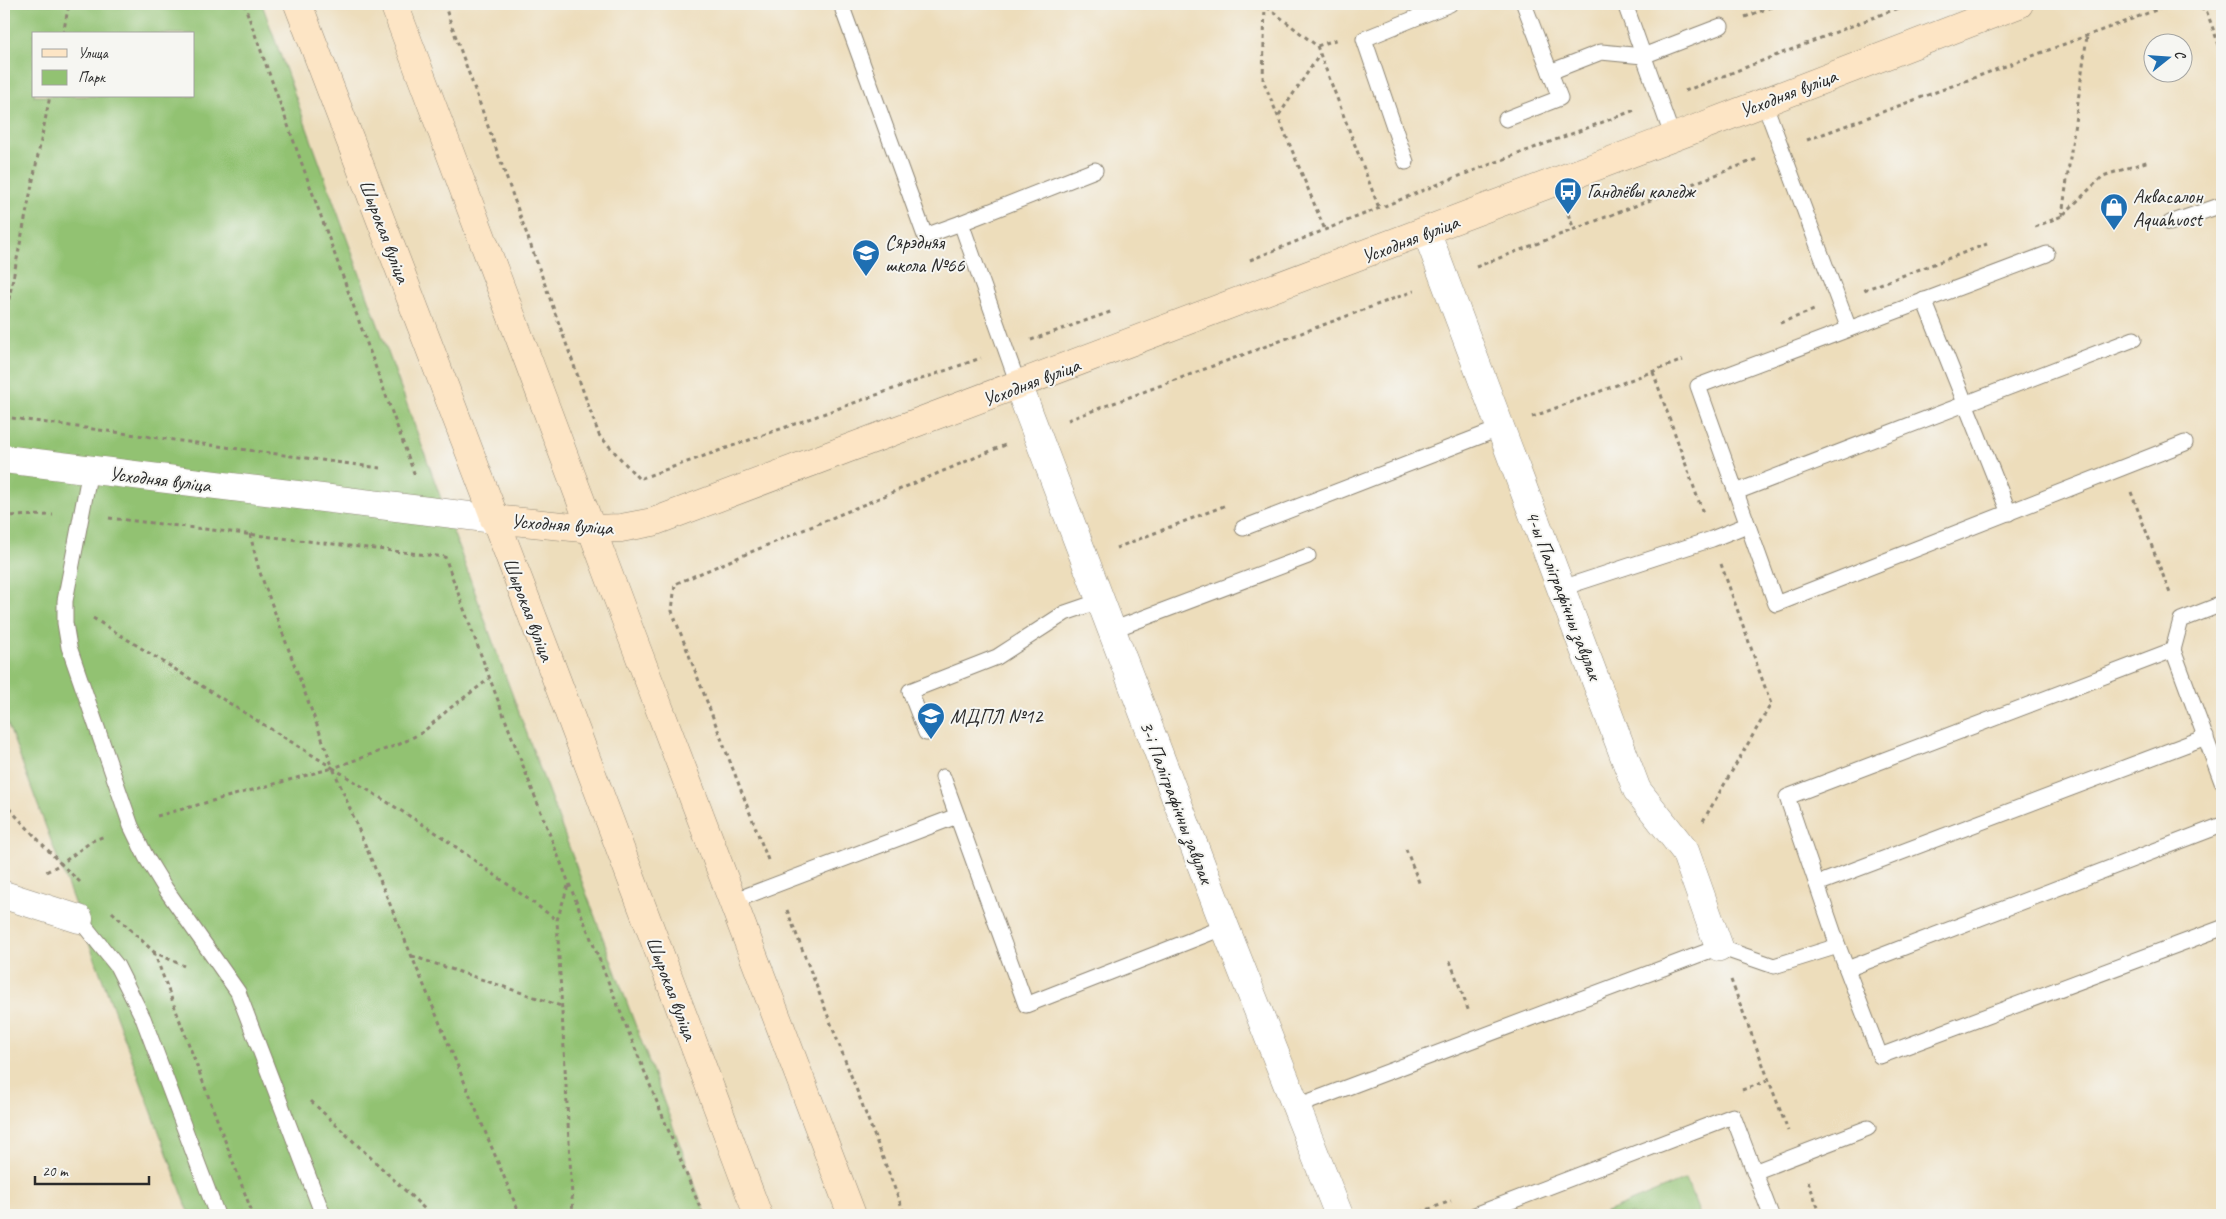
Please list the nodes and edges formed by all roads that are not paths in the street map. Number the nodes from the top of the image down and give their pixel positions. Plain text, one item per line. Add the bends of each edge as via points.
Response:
1 (298, 4) edge
2 (394, 4) edge
3 (1450, 4) edge
4 (1524, 4) edge
5 (1625, 4) edge
6 (2019, 4) edge
7 (843, 10) dead end
8 (1721, 26) road end
9 (1643, 56) junction
10 (1550, 72) junction
11 (1764, 102) junction
12 (1506, 120) dead end
13 (1673, 138) junction
14 (1406, 162) dead end
15 (1096, 170) dead end
16 (2222, 205) edge
17 (961, 223) junction
18 (2170, 223) dead end
19 (1427, 233) junction
20 (2047, 254) dead end
21 (1924, 300) junction
22 (1850, 329) junction
23 (2134, 339) dead end
24 (1019, 387) junction
25 (1964, 404) junction
26 (1501, 428) junction
27 (2185, 443) dead end
28 (4, 459) edge
29 (90, 470) junction
30 (1736, 492) junction
31 (2009, 513) junction
32 (494, 519) junction
33 (1747, 525) junction
34 (1243, 528) dead end
35 (592, 529) junction
36 (1308, 556) dead end
37 (1562, 588) junction
38 (1100, 601) junction
39 (2222, 604) edge
40 (1112, 630) junction
41 (2173, 650) junction
42 (926, 733) dead end
43 (2206, 737) junction
44 (942, 777) dead end
45 (2222, 782) edge
46 (957, 816) junction
47 (2222, 824) edge
48 (1817, 884) junction
49 (5, 895) edge
50 (733, 901) junction
51 (79, 919) joint
52 (1225, 926) junction
53 (2222, 928) edge
54 (1838, 946) junction
55 (1719, 947) junction
56 (1847, 969) junction
57 (1295, 1106) junction
58 (1868, 1128) dead end
59 (1754, 1172) junction
60 (217, 1215) edge
61 (323, 1215) edge
62 (758, 1215) edge
63 (852, 1215) edge
64 (1339, 1215) edge
65 (1475, 1215) edge
66 (1770, 1215) edge

1 - 32 main road, Шырокая вуліца
2 - 35 main road
3 - 14 lane via 1364,40
4 - 10 lane
5 - 9 lane
6 - 11 main road, Усходняя вуліца
7 - 17 lane via 925,236
8 - 9 lane
9 - 10 lane via 1601,52
9 - 13 lane
10 - 12 lane via 1560,98
11 - 13 main road, Усходняя вуліца
11 - 22 lane
13 - 19 main road, Усходняя вуліца
15 - 17 lane
16 - 18 lane
17 - 24 lane
19 - 24 main road, Усходняя вуліца
19 - 26 street, 4-ы Паліграфічны завулак
20 - 21 lane
21 - 22 lane
21 - 25 lane
22 - 30 lane via 1698,386
23 - 25 lane
24 - 35 main road, Усходняя вуліца via 653,522
24 - 38 street, 3-і Паліграфічны завулак
25 - 30 lane
25 - 31 lane
26 - 34 lane
26 - 37 street, 4-ы Паліграфічны завулак
27 - 31 lane
28 - 29 street, Усходняя вуліца
29 - 32 street, Усходняя вуліца
29 - 61 lane via 65,601 69,647 132,826 165,888 238,992
30 - 33 lane
31 - 33 lane via 1776,604
32 - 35 main road, Усходняя вуліца
32 - 62 main road, Шырокая вуліца
33 - 37 lane
35 - 50 main road
36 - 40 lane
37 - 55 street, 4-ы Паліграфічны завулак via 1638,790 1685,851
38 - 40 street, 3-і Паліграфічны завулак
38 - 42 lane via 1065,613 997,657 910,691
39 - 41 lane via 2180,620
40 - 52 street, 3-і Паліграфічны завулак
41 - 43 lane
41 - 48 lane via 1787,797
43 - 45 lane
43 - 48 lane
44 - 46 lane
46 - 50 lane
46 - 52 lane via 1026,1005
47 - 56 lane
48 - 54 lane
49 - 51 street
50 - 63 main road
51 - 60 lane via 117,966 143,1018
52 - 57 street, 3-і Паліграфічны завулак
53 - 56 lane via 1880,1056
54 - 55 lane via 1774,966
54 - 56 lane
55 - 57 lane
57 - 64 street, 3-і Паліграфічны завулак
58 - 59 lane
59 - 65 lane via 1733,1116
59 - 66 lane

